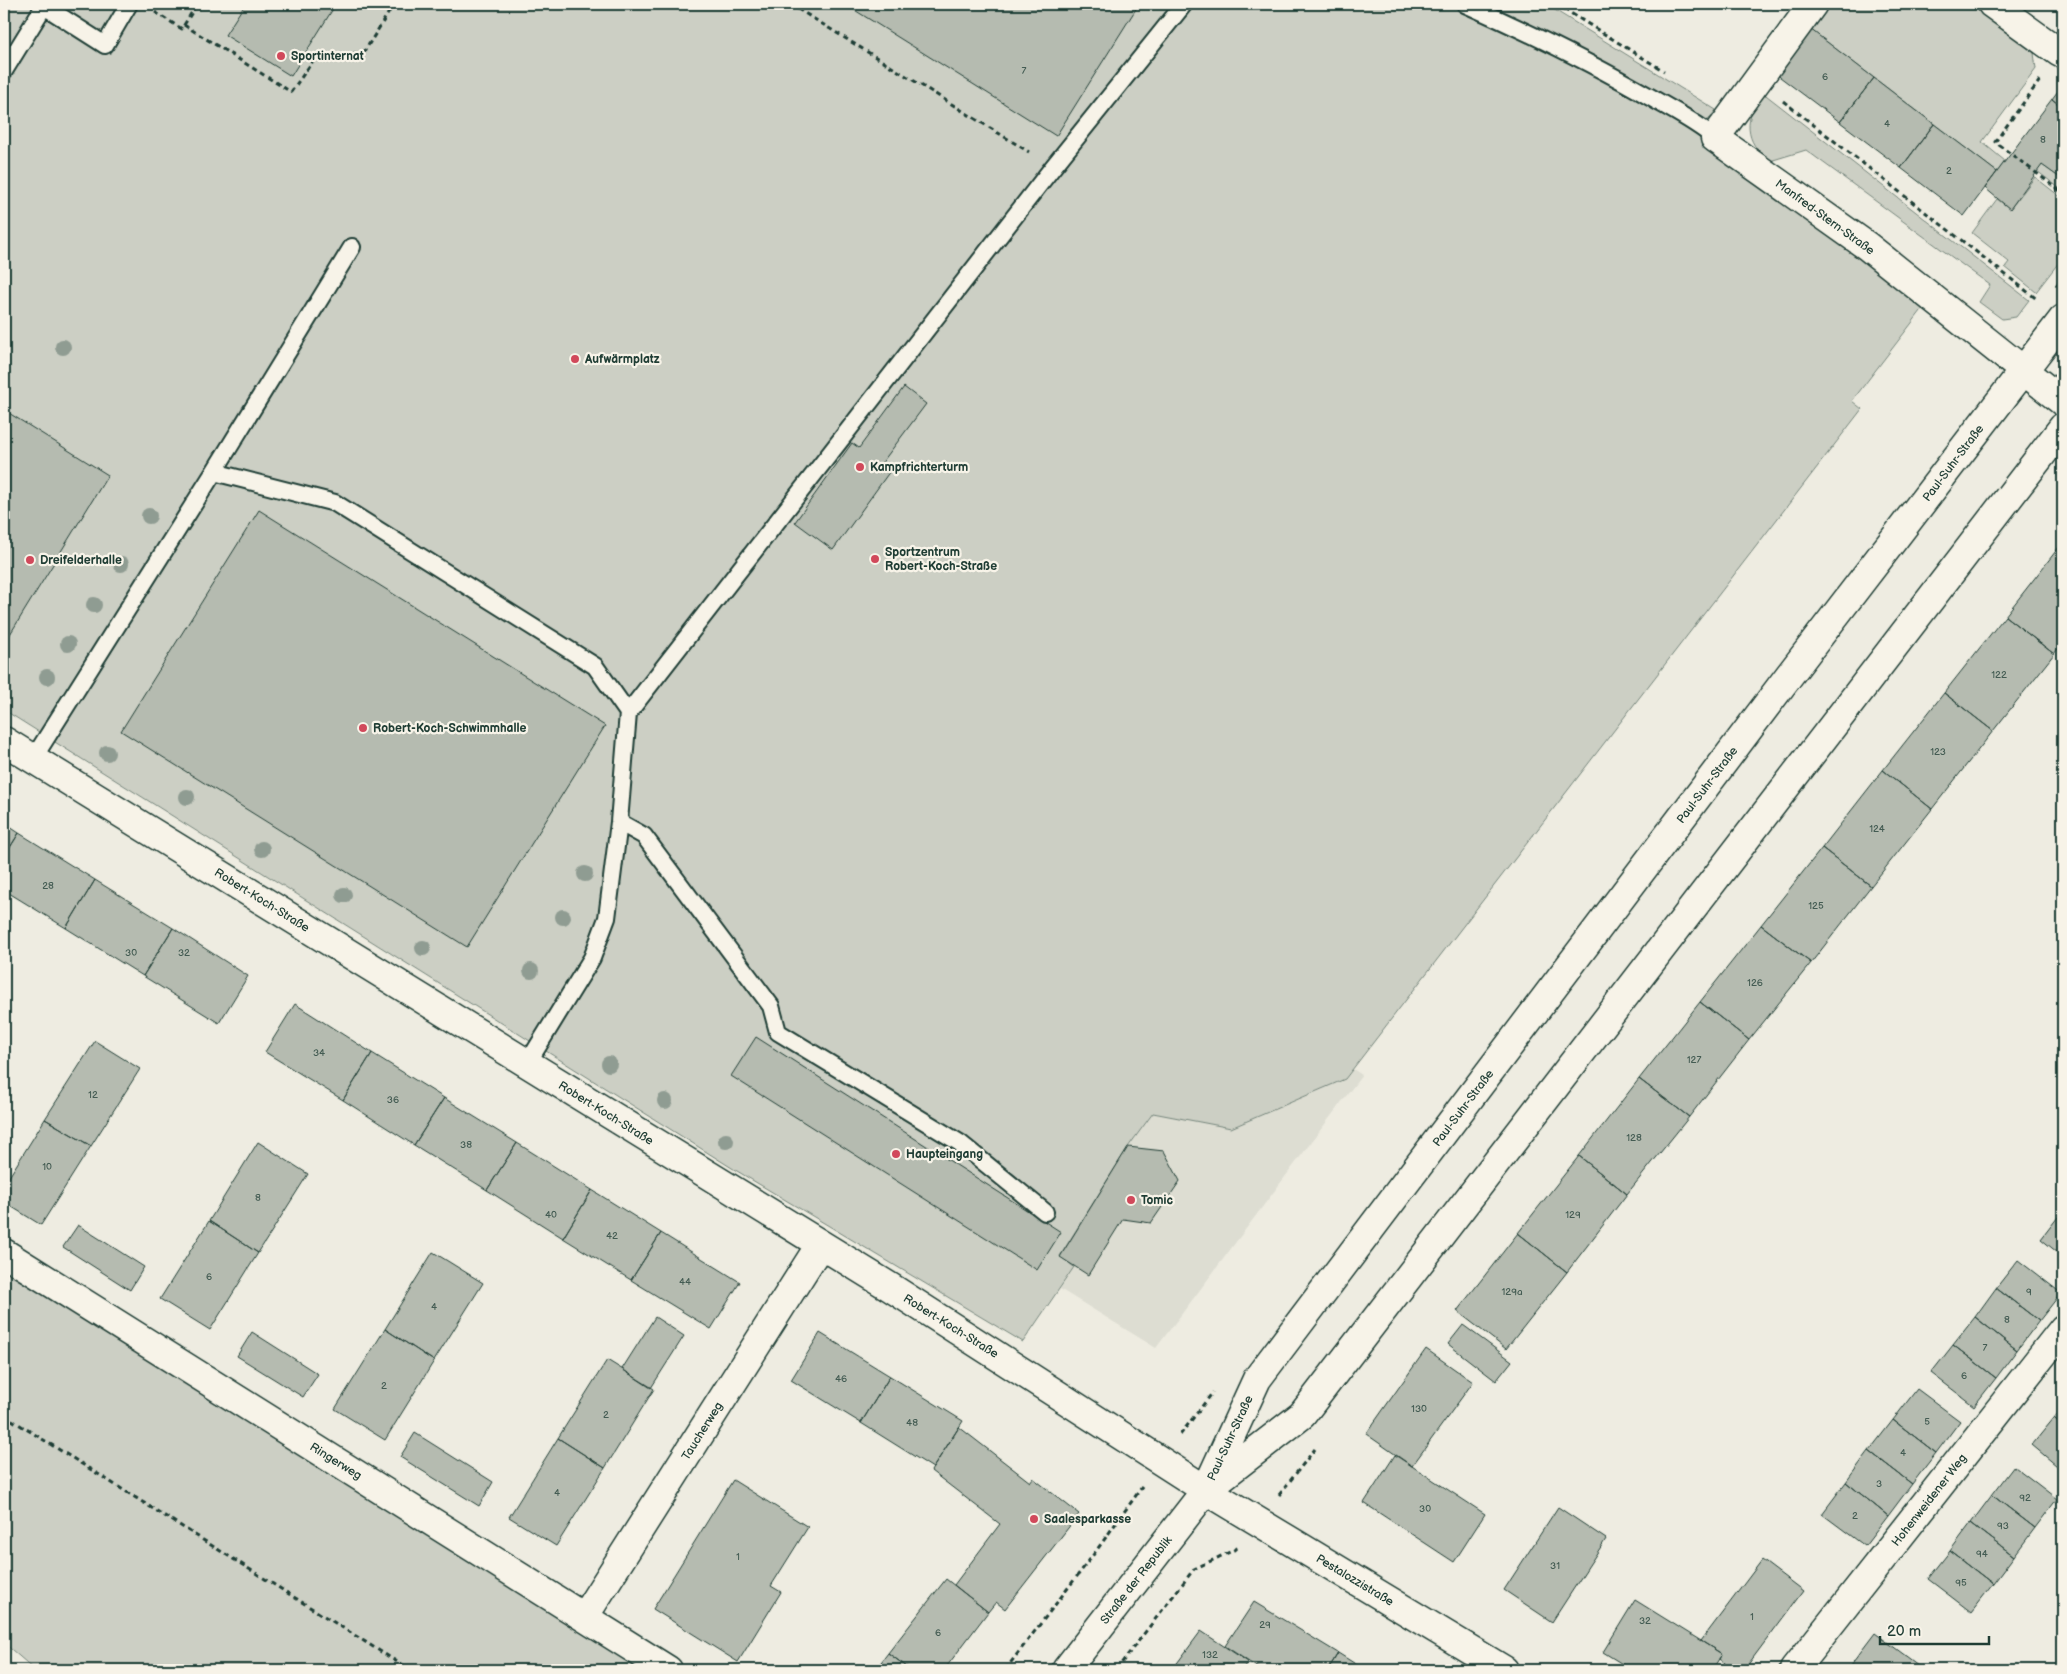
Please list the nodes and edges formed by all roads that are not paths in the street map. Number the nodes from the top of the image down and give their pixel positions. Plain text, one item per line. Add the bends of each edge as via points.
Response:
1 (129, 4) edge
2 (1184, 4) edge
3 (1465, 4) edge
4 (1813, 4) edge
5 (1992, 4) edge
6 (2062, 51) edge
7 (4, 71) edge
8 (1715, 138) junction
9 (352, 247) dead end
10 (2053, 311) edge
11 (2023, 370) junction
12 (2063, 402) edge
13 (2063, 427) edge
14 (214, 472) junction
15 (628, 713) junction
16 (4, 741) edge
17 (32, 759) junction
18 (619, 822) junction
19 (527, 1064) junction
20 (1046, 1212) dead end
21 (820, 1245) junction
22 (4, 1253) edge
23 (2063, 1329) edge
24 (1206, 1490) junction
25 (584, 1617) junction
26 (668, 1670) edge
27 (1066, 1670) edge
28 (1504, 1670) edge
29 (1794, 1670) edge

1 - 7 lane via 105,45 44,6
2 - 15 lane
3 - 8 lane via 1626,82
4 - 8 street
5 - 6 street
8 - 11 street, Manfred-Stern-Straße via 1867,246
9 - 14 lane
10 - 11 street, Paul-Suhr-Straße
11 - 12 street, Manfred-Stern-Straße
11 - 24 street, Paul-Suhr-Straße via 1257,1379
13 - 24 street, Paul-Suhr-Straße via 1302,1415
14 - 15 lane via 335,502 595,666
14 - 17 lane
15 - 18 lane
16 - 17 street, Robert-Koch-Straße
17 - 19 street, Robert-Koch-Straße
18 - 19 lane via 607,918 592,958
18 - 20 lane via 644,836 771,1006 778,1032 960,1143
19 - 21 street, Robert-Koch-Straße
21 - 24 street, Robert-Koch-Straße
21 - 25 street, Taucherweg
22 - 25 street, Ringerweg
23 - 29 street, Hohenweidener Weg
24 - 27 street, Straße der Republik
24 - 28 street, Pestalozzistraße
25 - 26 street, Ringerweg

